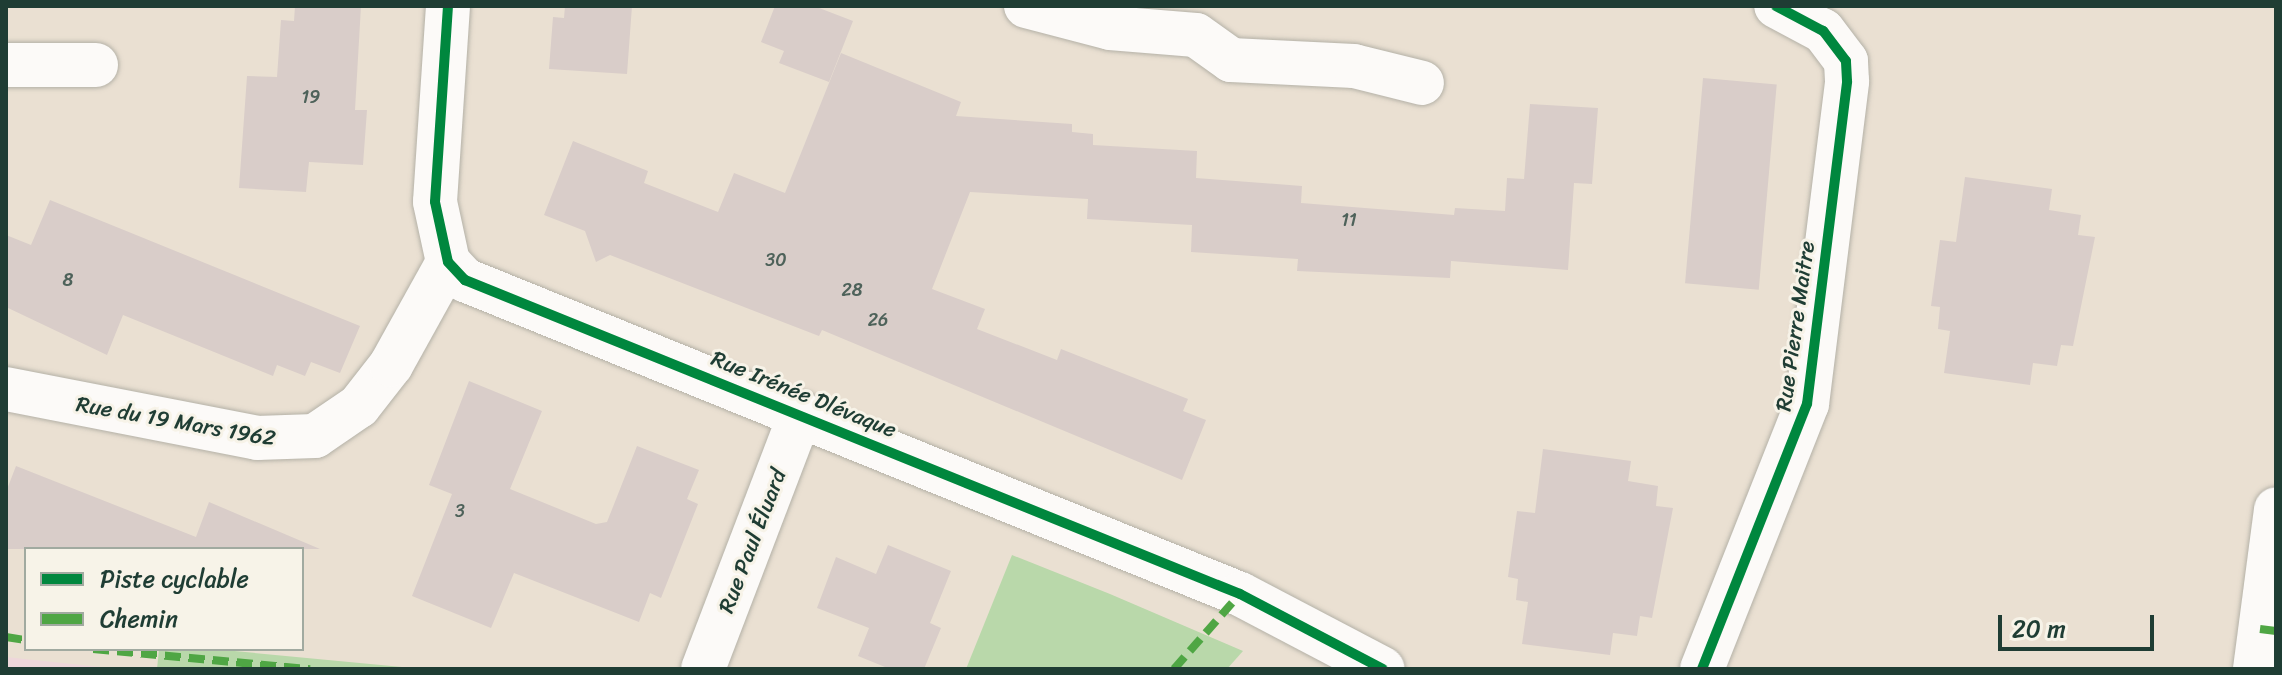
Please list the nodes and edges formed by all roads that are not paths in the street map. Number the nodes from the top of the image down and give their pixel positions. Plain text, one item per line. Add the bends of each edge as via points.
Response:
1 (448, 6) edge
2 (1026, 6) edge
3 (1776, 6) edge
4 (1190, 20) edge
5 (6, 65) edge
6 (96, 65) dead end
7 (1422, 83) dead end
8 (448, 262) junction
9 (6, 389) edge
10 (801, 413) junction
11 (2276, 509) edge
12 (703, 669) edge
13 (1383, 669) edge
14 (1702, 669) edge
15 (2255, 669) edge

1 - 8 street via 435,202
2 - 4 street via 1110,28
3 - 14 street, Rue Pierre Maitre via 1823,31 1846,61 1847,81 1807,404
4 - 7 street via 1231,60 1354,66
5 - 6 street
8 - 9 street, Rue du 19 Mars 1962 via 391,365 359,406 315,436 257,438
8 - 10 street, Rue Irénée Dlévaque via 498,298
10 - 12 street, Rue Paul Éluard
10 - 13 street, Rue Irénée Dlévaque via 1240,594
11 - 15 street

